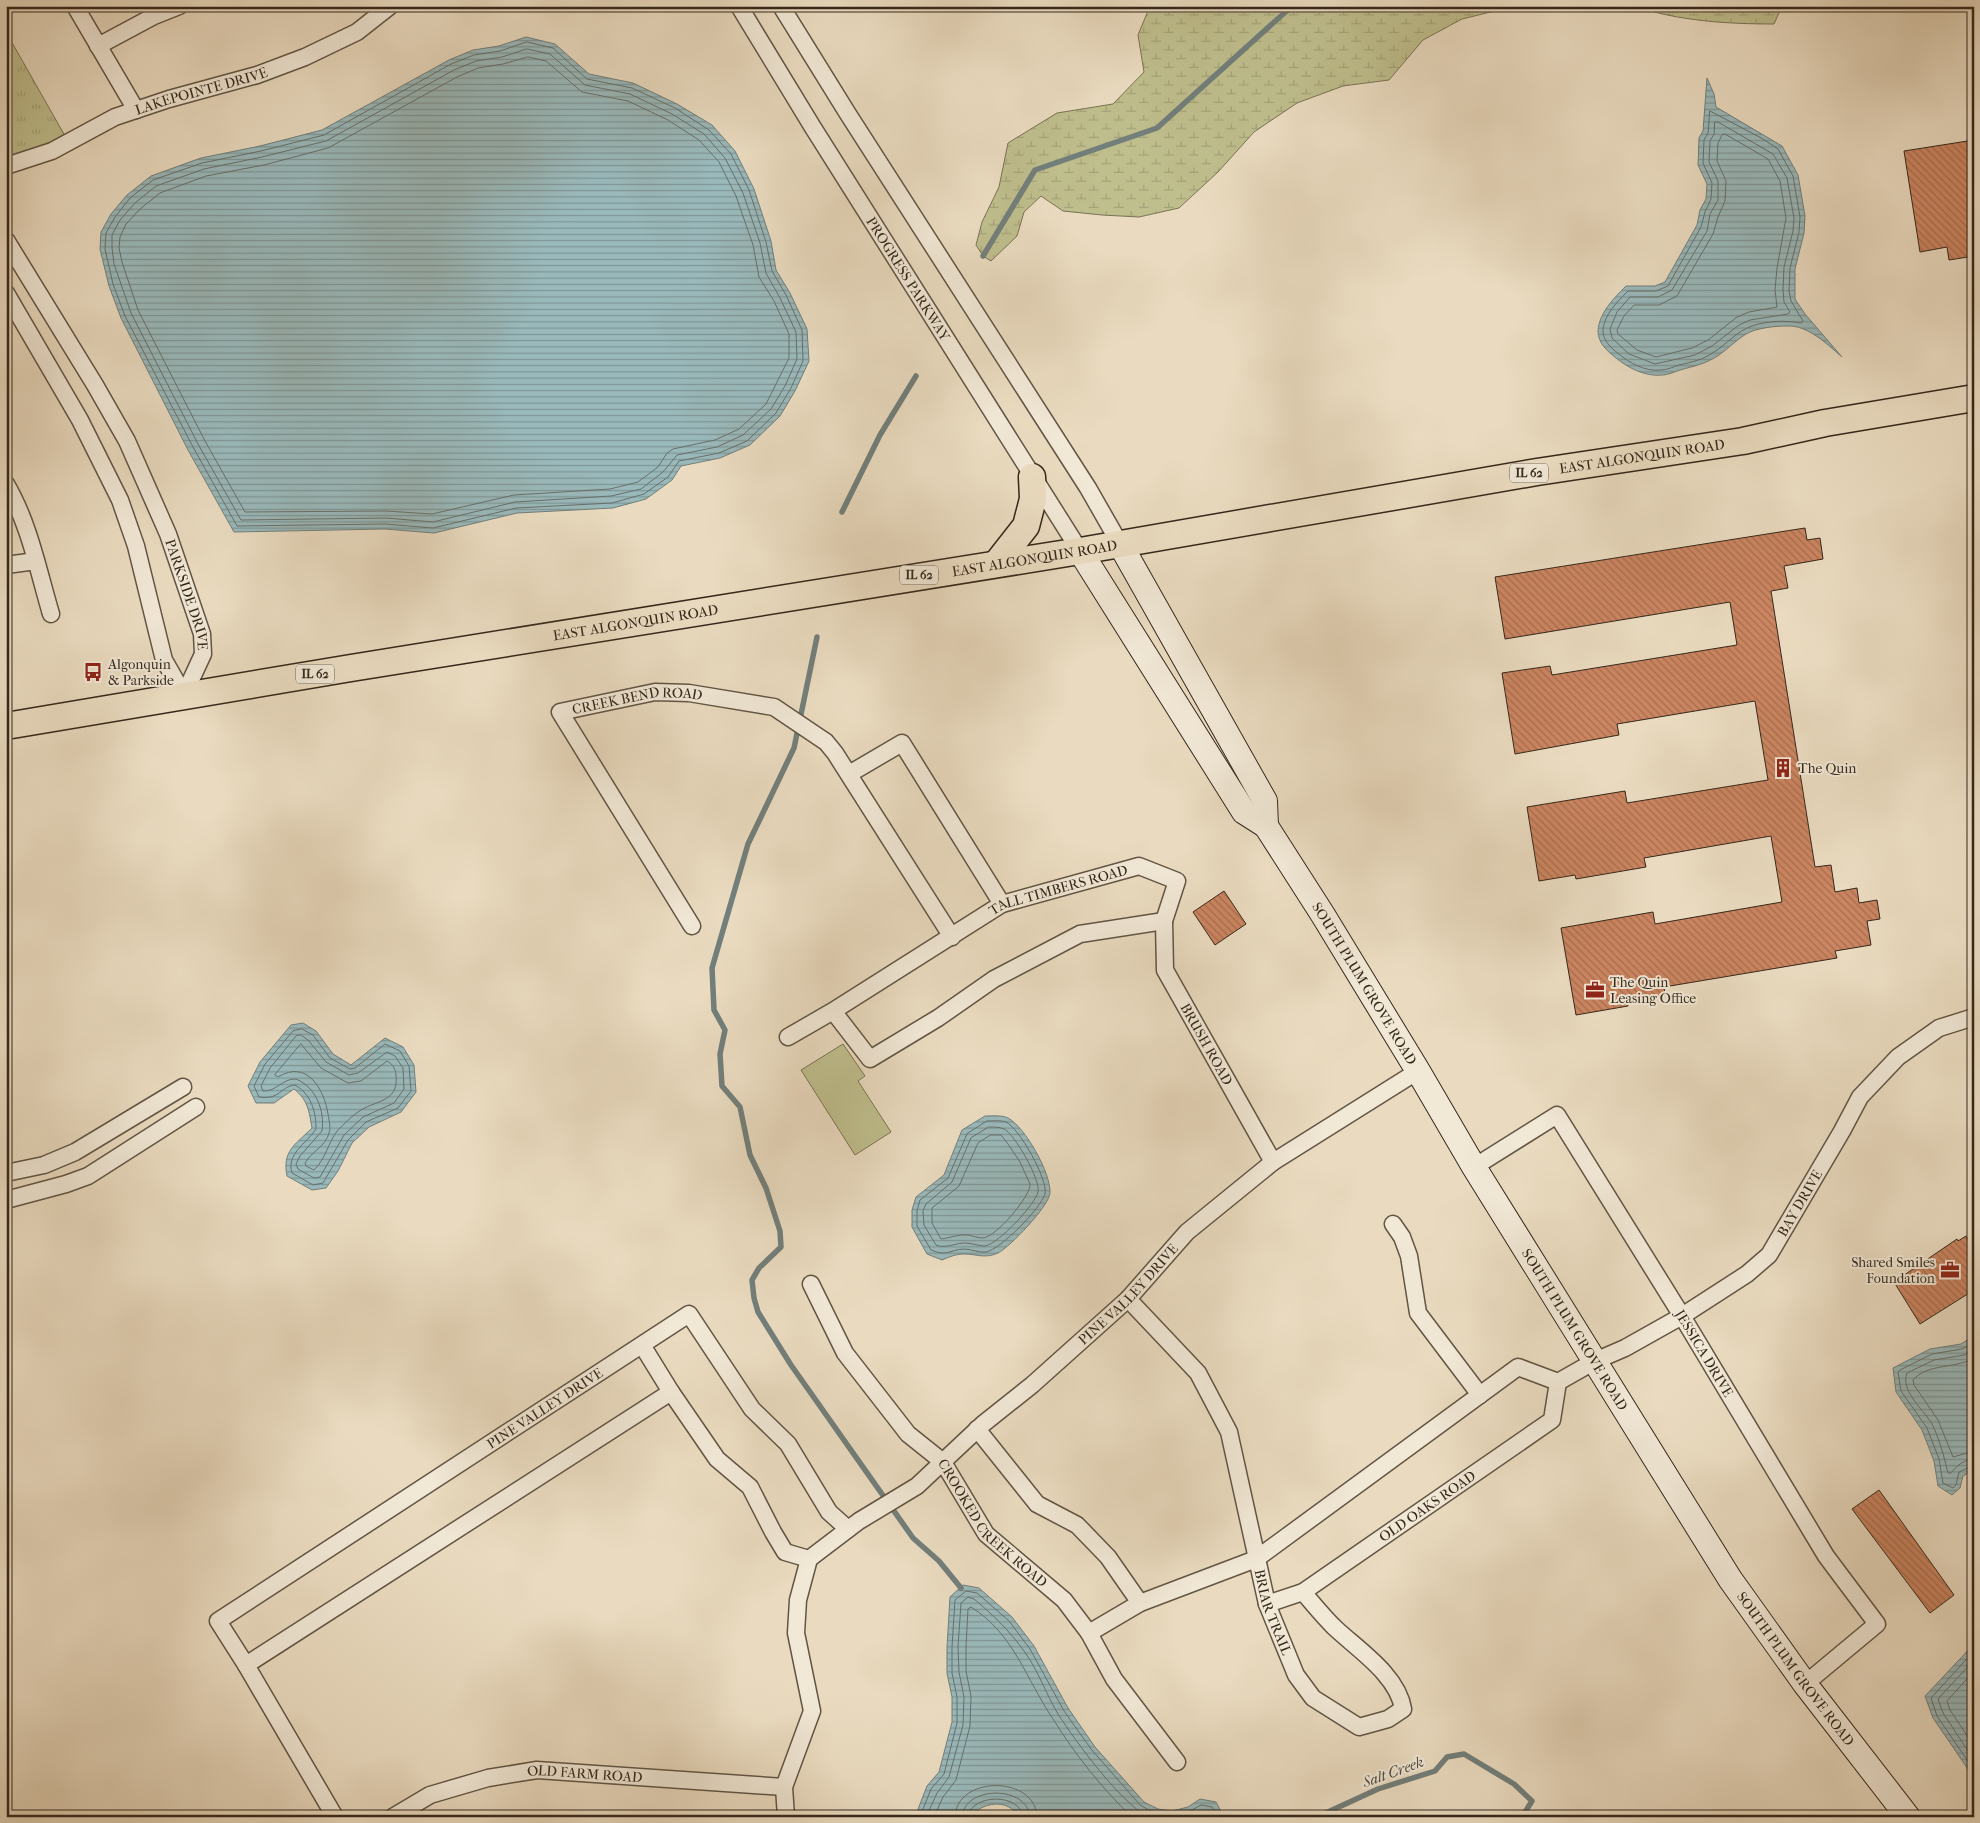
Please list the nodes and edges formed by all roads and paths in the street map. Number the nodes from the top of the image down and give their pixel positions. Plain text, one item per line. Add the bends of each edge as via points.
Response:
1 (75, 6) edge
2 (179, 6) edge
3 (390, 6) edge
4 (739, 6) edge
5 (781, 6) edge
6 (98, 46) junction
7 (136, 110) junction
8 (6, 166) edge
9 (6, 240) edge
10 (6, 292) edge
11 (1974, 398) edge
12 (1032, 477) junction
13 (6, 484) edge
14 (1120, 544) junction
15 (1080, 551) junction
16 (36, 560) junction
17 (997, 563) junction
18 (6, 565) edge
19 (51, 614) dead end
20 (184, 695) junction
21 (6, 726) edge
22 (849, 774) junction
23 (1266, 826) junction
24 (1002, 904) junction
25 (1164, 921) junction
26 (692, 926) dead end
27 (952, 937) junction
28 (834, 1011) junction
29 (1974, 1017) edge
30 (788, 1036) dead end
31 (1418, 1071) junction
32 (183, 1087) dead end
33 (196, 1107) dead end
34 (1273, 1162) junction
35 (1474, 1167) junction
36 (6, 1173) edge
37 (6, 1200) edge
38 (1393, 1224) dead end
39 (811, 1284) dead end
40 (1128, 1299) junction
41 (1682, 1316) junction
42 (642, 1345) junction
43 (1595, 1361) junction
44 (1558, 1382) junction
45 (671, 1392) junction
46 (1480, 1395) junction
47 (978, 1429) junction
48 (943, 1462) junction
49 (854, 1525) junction
50 (809, 1559) junction
51 (1256, 1559) junction
52 (1303, 1592) junction
53 (1140, 1603) junction
54 (1267, 1604) junction
55 (1089, 1633) junction
56 (246, 1665) junction
57 (1805, 1684) junction
58 (1177, 1762) dead end
59 (784, 1787) junction
60 (335, 1817) edge
61 (394, 1817) edge
62 (786, 1817) edge
63 (1908, 1817) edge

1 - 6 street
2 - 6 street
3 - 7 street, LAKEPOINTE DRIVE via 357,32 305,58 257,76
4 - 12 street, PROGRESS PARKWAY
5 - 14 street via 1088,488
6 - 7 street
7 - 8 street, LAKEPOINTE DRIVE via 115,117 52,151
9 - 20 street, PARKSIDE DRIVE via 127,442 168,534 202,634 203,654
10 - 20 street via 80,420 120,500 136,546 164,660
11 - 14 main road, EAST ALGONQUIN ROAD / IL 62 via 1825,423 1743,441 1528,473
12 - 15 street, PROGRESS PARKWAY
12 - 17 main road via 1032,499 1026,526
13 - 16 street via 18,507
14 - 15 main road, EAST ALGONQUIN ROAD / IL 62
14 - 23 street, SOUTH PLUM GROVE ROAD via 1264,801
15 - 17 main road, EAST ALGONQUIN ROAD / IL 62
15 - 23 street, SOUTH PLUM GROVE ROAD via 1244,812
16 - 18 street
16 - 19 street
17 - 20 main road, EAST ALGONQUIN ROAD / IL 62
20 - 21 main road, EAST ALGONQUIN ROAD / IL 62
22 - 24 street via 902,743
22 - 26 street, CREEK BEND ROAD via 826,742 774,707 689,693 655,692 560,712
22 - 27 street, CREEK BEND ROAD
23 - 31 street, SOUTH PLUM GROVE ROAD
24 - 25 street, TALL TIMBERS ROAD via 1139,866 1177,881
24 - 27 street, TALL TIMBERS ROAD
25 - 28 street via 1080,934 994,980 870,1059
25 - 34 street, BRUSH ROAD via 1165,970
27 - 28 street, TALL TIMBERS ROAD
28 - 30 street, TALL TIMBERS ROAD
29 - 41 street, BAY DRIVE via 1939,1028 1898,1057 1860,1097 1769,1255 1747,1274
31 - 34 street, PINE VALLEY DRIVE
31 - 35 street, SOUTH PLUM GROVE ROAD
32 - 36 street via 75,1152 44,1165
33 - 37 street via 88,1176
34 - 40 street, PINE VALLEY DRIVE via 1187,1232
35 - 41 street, JESSICA DRIVE via 1557,1115
35 - 43 street, SOUTH PLUM GROVE ROAD
38 - 46 street via 1409,1256 1418,1313
39 - 48 street, CROOKED CREEK ROAD via 846,1353 908,1434
40 - 47 street, PINE VALLEY DRIVE
40 - 51 street, BRIAR TRAIL via 1198,1373 1228,1432
41 - 43 street, BAY DRIVE
41 - 57 street, JESSICA DRIVE via 1826,1556 1877,1624
42 - 45 street
42 - 49 street, PINE VALLEY DRIVE via 688,1314 752,1409 788,1444 829,1512
42 - 56 street, PINE VALLEY DRIVE via 218,1621
43 - 44 street
43 - 57 street, SOUTH PLUM GROVE ROAD via 1730,1578
44 - 46 street via 1518,1367
44 - 52 street, OLD OAKS ROAD via 1552,1420
45 - 50 street via 717,1459 750,1487 786,1552
45 - 56 street
46 - 51 street
47 - 48 street, PINE VALLEY DRIVE
47 - 53 street via 1037,1504 1077,1525 1108,1557
48 - 49 street, PINE VALLEY DRIVE via 917,1486
48 - 55 street, CROOKED CREEK ROAD via 986,1534 1064,1600
49 - 50 street, PINE VALLEY DRIVE
50 - 59 street via 798,1600 796,1634 812,1711
51 - 53 street
51 - 54 street, BRIAR TRAIL
52 - 54 street, OLD OAKS ROAD
52 - 54 street, BRIAR TRAIL via 1334,1627 1378,1664 1402,1699 1403,1709 1388,1718 1359,1726 1313,1698 1296,1675
53 - 55 street
55 - 58 street, CROOKED CREEK ROAD via 1114,1679
56 - 60 street, PINE VALLEY DRIVE
57 - 63 street, SOUTH PLUM GROVE ROAD
59 - 61 street, OLD FARM ROAD via 537,1770 488,1778 430,1795
59 - 62 street

